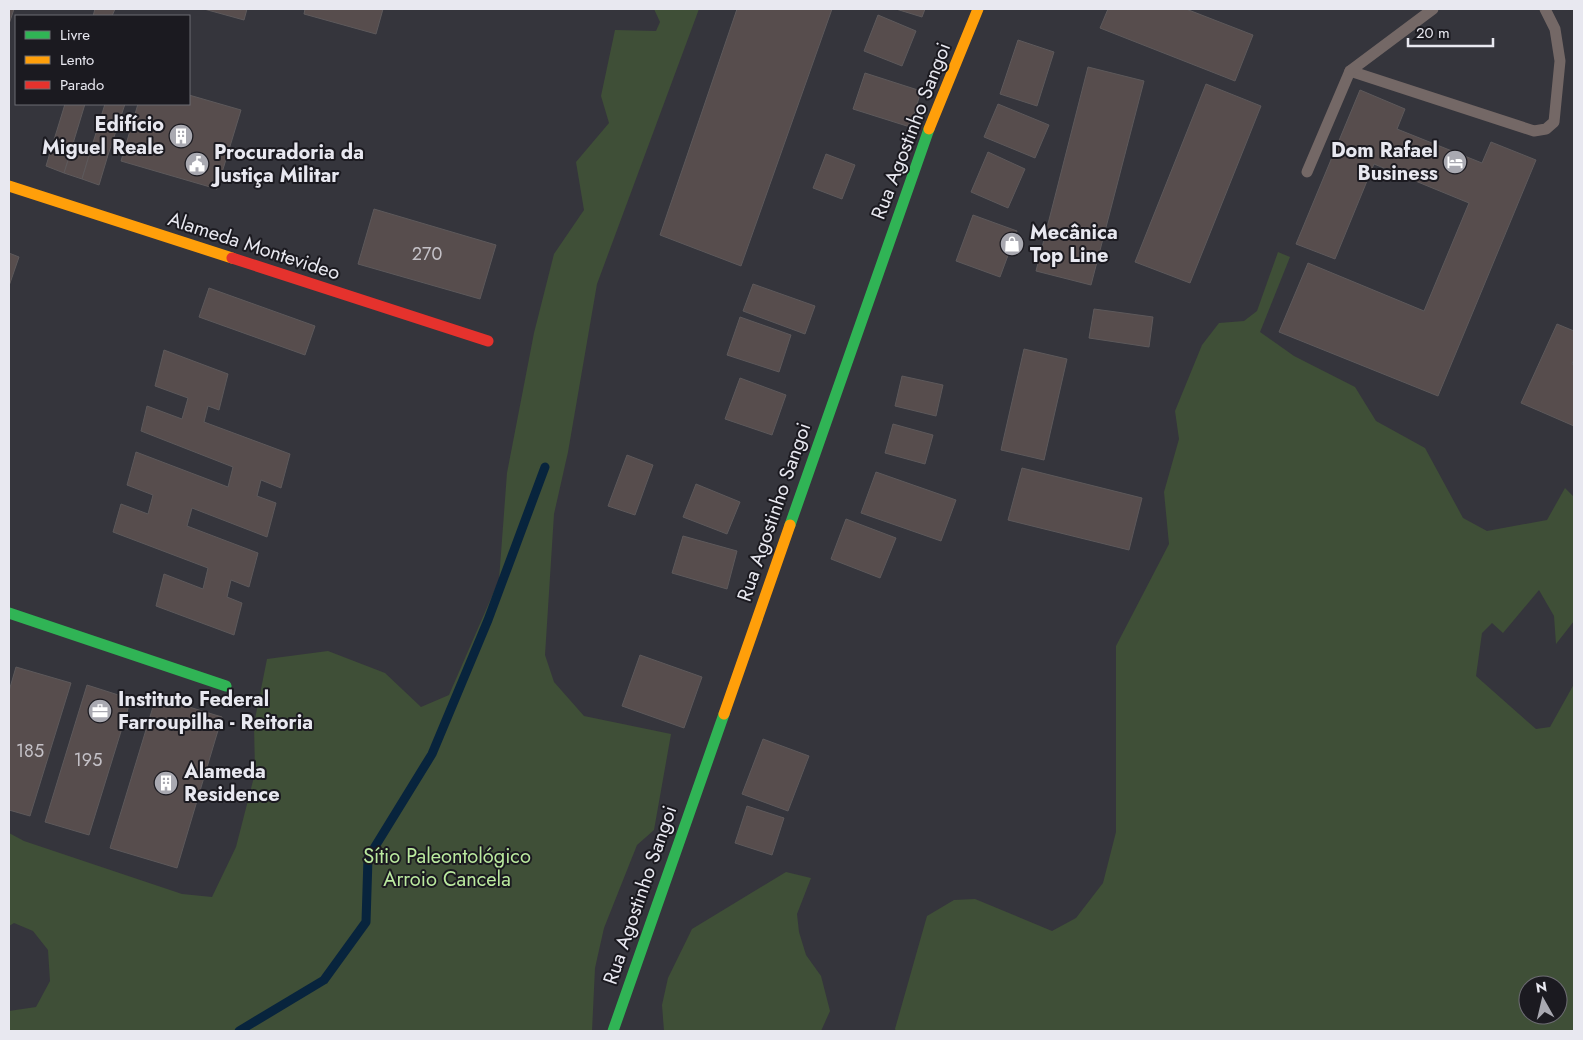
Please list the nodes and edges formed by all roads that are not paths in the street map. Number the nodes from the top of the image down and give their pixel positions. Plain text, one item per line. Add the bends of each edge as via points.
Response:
1 (978, 9) edge
2 (1433, 9) edge
3 (1545, 9) edge
4 (1350, 71) junction
5 (1307, 172) dead end
6 (9, 186) edge
7 (488, 341) dead end
8 (9, 613) edge
9 (226, 686) dead end
10 (613, 1031) edge

1 - 10 street, Rua Agostinho Sangoi via 920,153
2 - 4 lane
3 - 4 lane via 1555,29 1560,61 1554,122 1546,129 1534,131
4 - 5 lane
6 - 7 street, Alameda Montevideo
8 - 9 street

